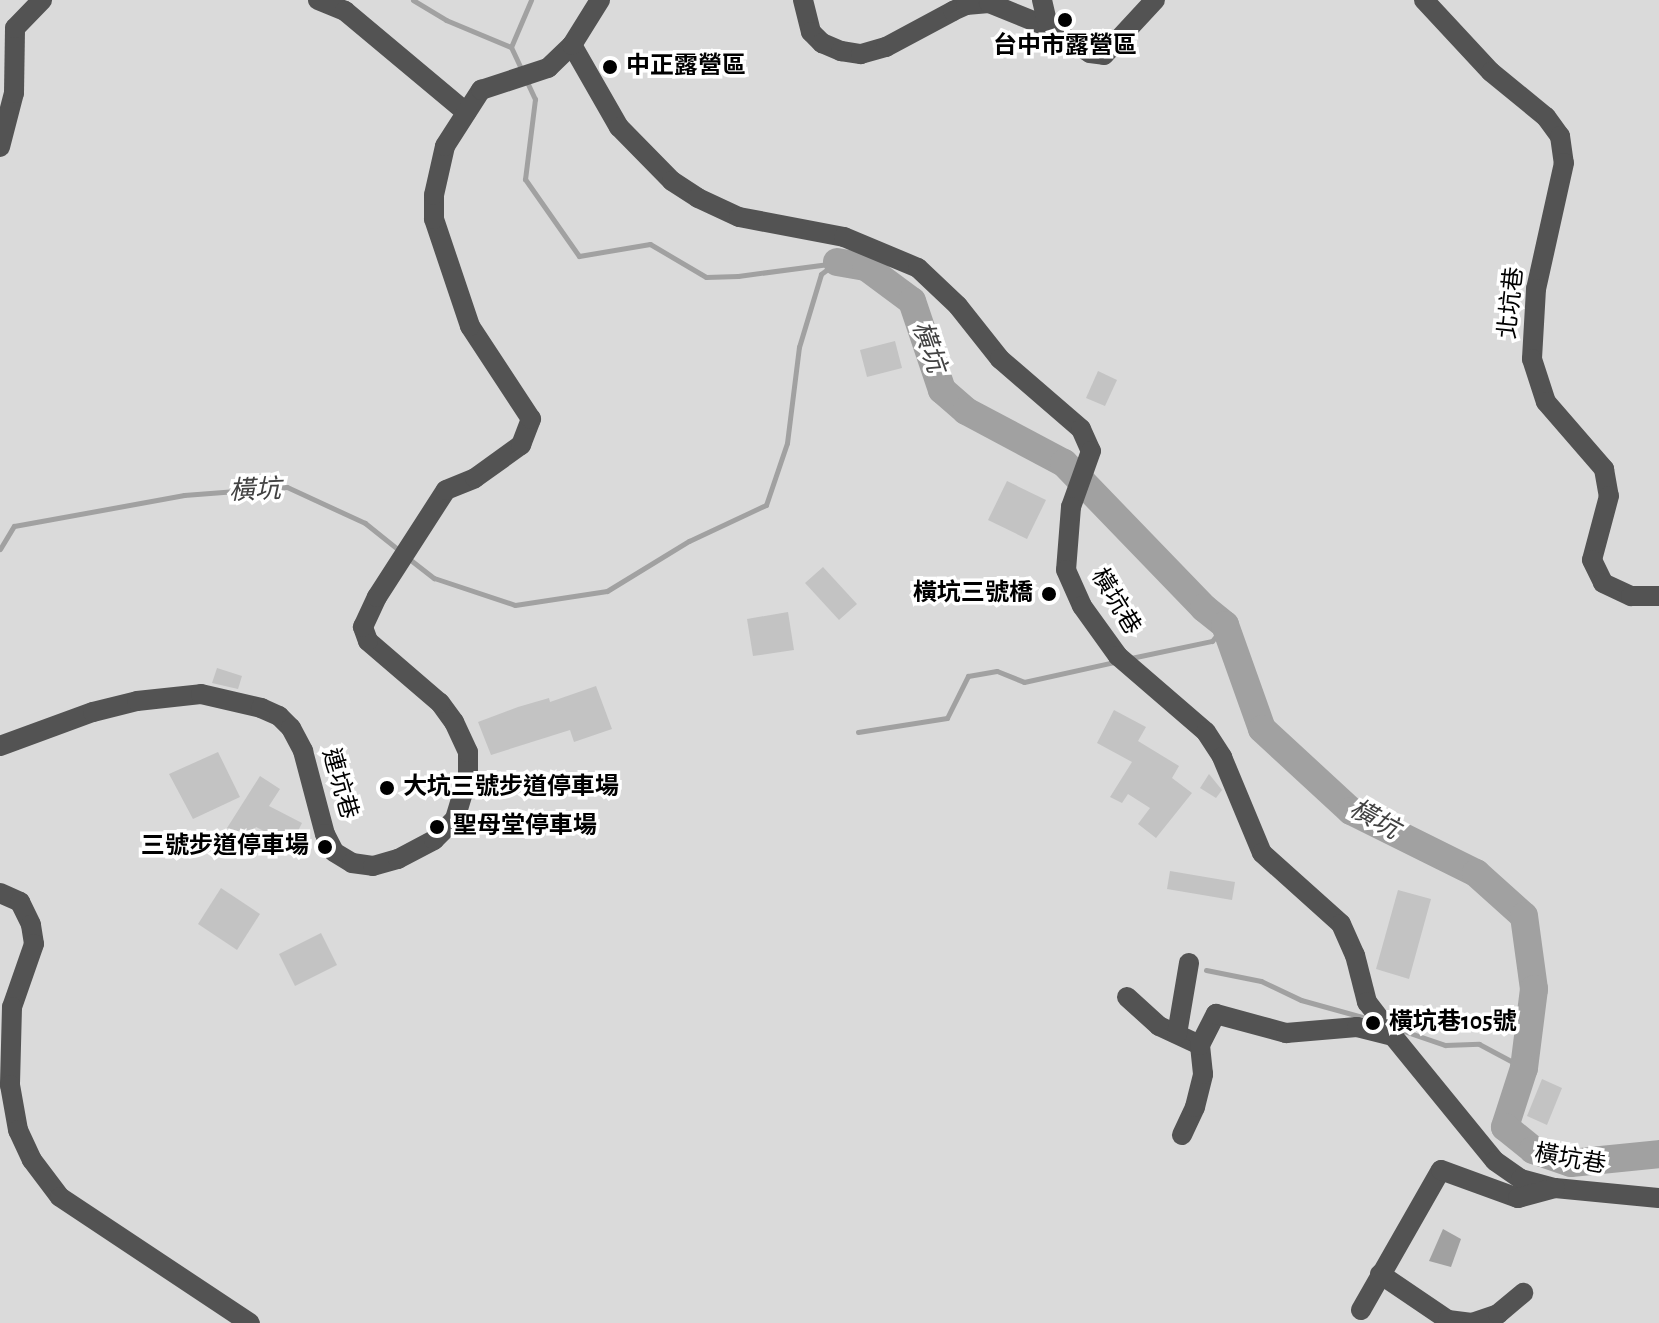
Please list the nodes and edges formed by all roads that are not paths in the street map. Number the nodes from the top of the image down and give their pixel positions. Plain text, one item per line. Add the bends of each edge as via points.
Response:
1 (42, 0) edge
2 (318, 0) edge
3 (600, 0) edge
4 (803, 0) edge
5 (1042, 0) edge
6 (1155, 0) edge
7 (1424, 0) edge
8 (1048, 27) junction
9 (572, 45) junction
10 (466, 112) junction
11 (0, 147) edge
12 (1659, 596) edge
13 (0, 746) edge
14 (0, 893) edge
15 (1189, 963) dead end
16 (1127, 997) dead end
17 (1177, 1034) junction
18 (1393, 1036) junction
19 (1200, 1045) junction
20 (1182, 1135) dead end
21 (1555, 1188) junction
22 (1659, 1198) edge
23 (1380, 1274) junction
24 (1523, 1293) dead end
25 (1361, 1310) dead end
26 (250, 1323) edge

1 - 11 street via 15,28 14,93
2 - 10 street via 345,11
3 - 9 street
4 - 8 street via 811,32 822,43 861,54 912,35 966,5 989,3
5 - 8 street
6 - 8 street via 1104,55 1090,53
7 - 12 street, 北坑巷 via 1560,136 1564,163 1536,289 1532,359 1546,402 1604,469 1609,496 1592,560 1603,583 1631,596
9 - 10 street via 548,68 481,90
9 - 18 street, 橫坑巷 via 619,127 672,181 739,217 844,237 918,268 958,306 1000,359 1081,429 1091,451 1071,507 1066,570 1082,606 1118,656 1206,732 1222,757 1262,853 1341,924 1367,1002
10 - 13 street, 連坑巷 via 445,146 434,219 470,326 531,419 521,445 475,478 446,490 363,627 368,641 440,703 454,722 468,752 468,776 455,819 434,840 398,859 373,866 352,863 334,852 298,740 279,716 201,694 93,712
14 - 26 street via 20,902 34,944 12,1007 10,1085 18,1130 32,1160 60,1197
15 - 17 street
16 - 17 street via 1159,1026
17 - 19 street
18 - 19 street via 1357,1027 1286,1033 1216,1014
18 - 21 street, 橫坑巷 via 1495,1161 1521,1179
19 - 20 street via 1203,1074
21 - 22 street, 橫坑巷
21 - 23 street via 1518,1198 1441,1170
23 - 24 street via 1448,1320 1472,1323 1498,1314
23 - 25 street

